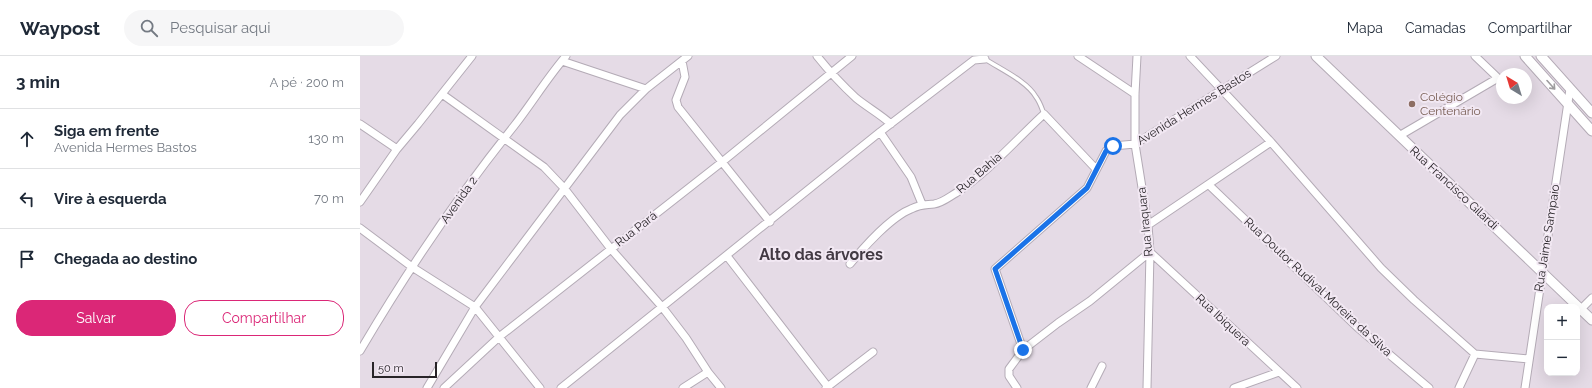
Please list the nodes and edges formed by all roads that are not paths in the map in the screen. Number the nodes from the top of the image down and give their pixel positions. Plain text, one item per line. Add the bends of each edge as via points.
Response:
1 (472, 56) edge
2 (818, 56) edge
3 (852, 56) edge
4 (1078, 56) edge
5 (1137, 56) edge
6 (1190, 56) edge
7 (1276, 56) edge
8 (1316, 56) edge
9 (1475, 56) edge
10 (1525, 56) edge
11 (1541, 56) edge
12 (564, 58) edge
13 (685, 58) edge
14 (985, 59) joint
15 (831, 73) junction
16 (646, 89) junction
17 (1570, 89) junction
18 (1222, 90) junction
19 (442, 94) junction
20 (1135, 94) junction
21 (1568, 104) junction
22 (1592, 113) edge
23 (1044, 114) junction
24 (360, 124) edge
25 (891, 124) junction
26 (1592, 131) edge
27 (880, 132) junction
28 (1399, 136) junction
29 (503, 139) junction
30 (1271, 142) junction
31 (1135, 144) junction
32 (397, 149) junction
33 (722, 162) junction
34 (1096, 169) junction
35 (1209, 185) junction
36 (564, 188) junction
37 (360, 202) edge
38 (922, 204) junction
39 (770, 222) junction
40 (1148, 225) junction
41 (360, 228) edge
42 (611, 248) junction
43 (1150, 252) junction
44 (727, 256) junction
45 (850, 264) dead end
46 (412, 267) junction
47 (1542, 271) junction
48 (1592, 298) edge
49 (1575, 304) edge
50 (475, 307) junction
51 (663, 308) junction
52 (1580, 309) joint
53 (1592, 320) edge
54 (500, 337) junction
55 (1023, 350) junction
56 (360, 351) edge
57 (873, 352) dead end
58 (1475, 354) junction
59 (1528, 359) junction
60 (1102, 366) dead end
61 (708, 372) junction
62 (1279, 372) junction
63 (827, 387) edge
64 (427, 388) edge
65 (444, 388) edge
66 (540, 388) edge
67 (561, 388) edge
68 (683, 388) edge
69 (721, 388) edge
70 (1017, 388) edge
71 (1091, 388) edge
72 (1147, 388) edge
73 (1234, 388) edge
74 (1297, 388) edge
75 (1429, 388) edge
76 (1459, 388) edge
77 (1525, 388) edge

1 - 19 street
2 - 15 street
3 - 15 street, Rua Pará
4 - 20 street
5 - 20 street, Rua Iraquara
6 - 18 street
7 - 18 street, Avenida Hermes Bastos
8 - 28 street, Rua Francisco Gilardi
9 - 28 street via 1498,78
10 -> 21 street
11 - 17 street
12 - 16 street
12 - 29 street, Avenida 2
13 - 16 street
13 - 33 street via 685,77 676,100 678,107
14 - 23 lane via 1032,91
14 - 25 street via 974,60
15 - 25 street via 857,98
15 - 33 street, Rua Pará
16 - 36 street via 620,115
17 - 21 street, Rua Jaime Sampaio
17 - 22 street
18 - 30 street
18 - 31 street, Avenida Hermes Bastos
19 - 29 street
19 - 32 street
20 - 31 street, Rua Iraquara
21 - 26 street
21 - 47 street, Rua Jaime Sampaio
23 - 34 street
23 - 38 street, Rua Bahia via 971,182 935,204
24 - 32 street
25 - 27 street
27 - 38 street via 911,177
27 - 39 street
28 - 47 street, Rua Francisco Gilardi
29 - 36 street via 544,167
29 - 46 street, Avenida 2
30 - 35 street
30 - 58 street via 1381,268
31 - 34 street, Avenida Hermes Bastos via 1113,146 1106,151
31 - 40 street, Rua Iraquara
32 - 37 street
33 - 39 street
33 - 42 street, Rua Pará
34 - 55 street, Avenida Hermes Bastos via 1087,188 995,269
35 - 40 street
35 - 75 street, Rua Doutor Rudival Moreira da Silva via 1357,327
36 - 42 street
36 - 50 street
38 - 45 street, Rua Bahia via 909,209 894,220
39 - 44 street
40 - 43 street, Rua Iraquara
41 - 46 street
42 - 51 street
42 - 54 street, Rua Pará
43 - 55 street via 1090,301
43 - 62 street, Rua Ibiquera
43 - 72 street, Rua Iraquara
44 - 51 street
44 - 63 street
46 - 50 street
46 - 56 street, Avenida 2
47 - 49 street, Rua Francisco Gilardi
47 - 59 street, Rua Jaime Sampaio
48 - 52 street
50 - 54 street
50 - 64 street
51 - 61 street
51 - 67 street
52 - 53 street, Rua Francisco Gilardi
54 - 65 street, Rua Pará
54 - 66 street
55 - 70 street via 1009,369 1009,376
57 - 63 street
58 - 59 street
58 - 76 street
59 - 77 street, Rua Jaime Sampaio
60 - 71 street
61 - 68 street
61 - 69 street
62 - 73 street
62 - 74 street, Rua Ibiquera

